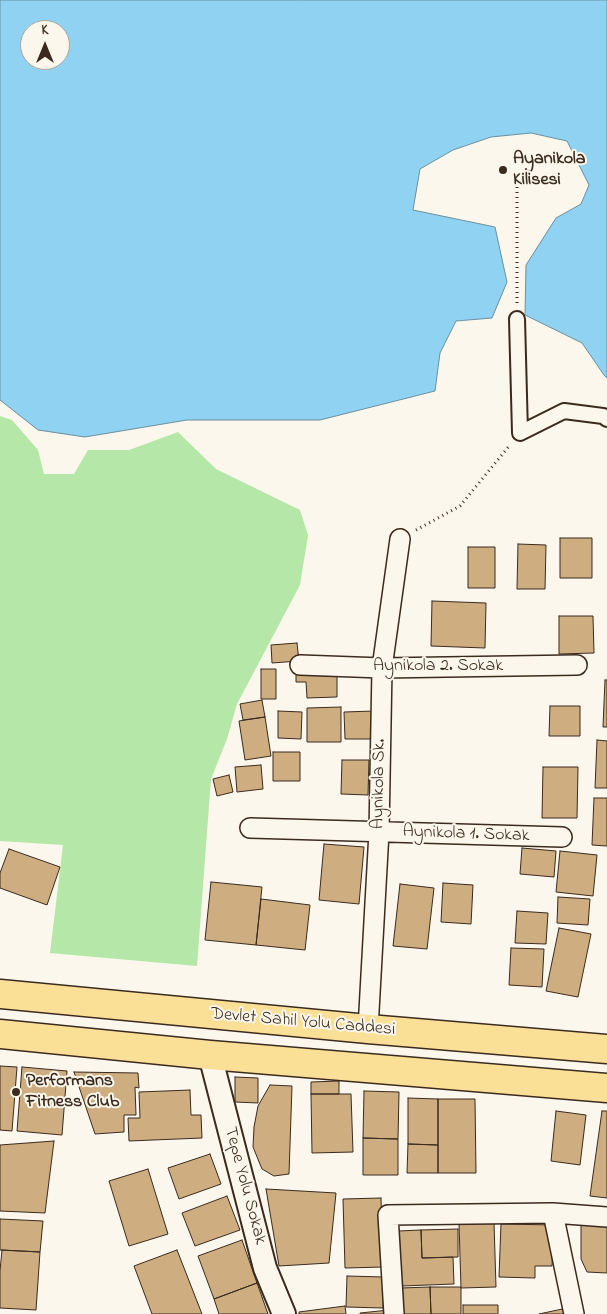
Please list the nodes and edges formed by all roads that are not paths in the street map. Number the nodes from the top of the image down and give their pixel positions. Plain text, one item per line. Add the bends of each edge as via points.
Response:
1 (517, 319) road end
2 (607, 419) edge
3 (400, 539) road end
4 (300, 665) dead end
5 (577, 665) dead end
6 (382, 668) junction
7 (250, 828) dead end
8 (379, 832) junction
9 (562, 837) dead end
10 (0, 994) edge
11 (368, 1029) junction
12 (0, 1034) edge
13 (607, 1049) edge
14 (210, 1056) junction
15 (607, 1088) edge
16 (553, 1213) junction
17 (607, 1217) edge
18 (284, 1314) edge
19 (394, 1314) edge
20 (574, 1314) edge

1 - 2 street via 520,434 564,412
3 - 6 street, Aynikola Sk.
4 - 6 street, Aynikola 2. Sokak
5 - 6 street, Aynikola 2. Sokak
6 - 8 street, Aynikola Sk.
7 - 8 street, Aynikola 1. Sokak
8 - 9 street, Aynikola 1. Sokak
8 - 11 street, Aynikola Sk.
10 - 11 main road, Devlet Sahil Yolu Caddesi
11 - 13 main road, Devlet Sahil Yolu Caddesi
12 - 14 main road
14 - 15 main road
14 - 18 street, Tepe Yolu Sokak via 265,1268
16 - 17 street
16 - 19 street via 388,1214
16 - 20 street

